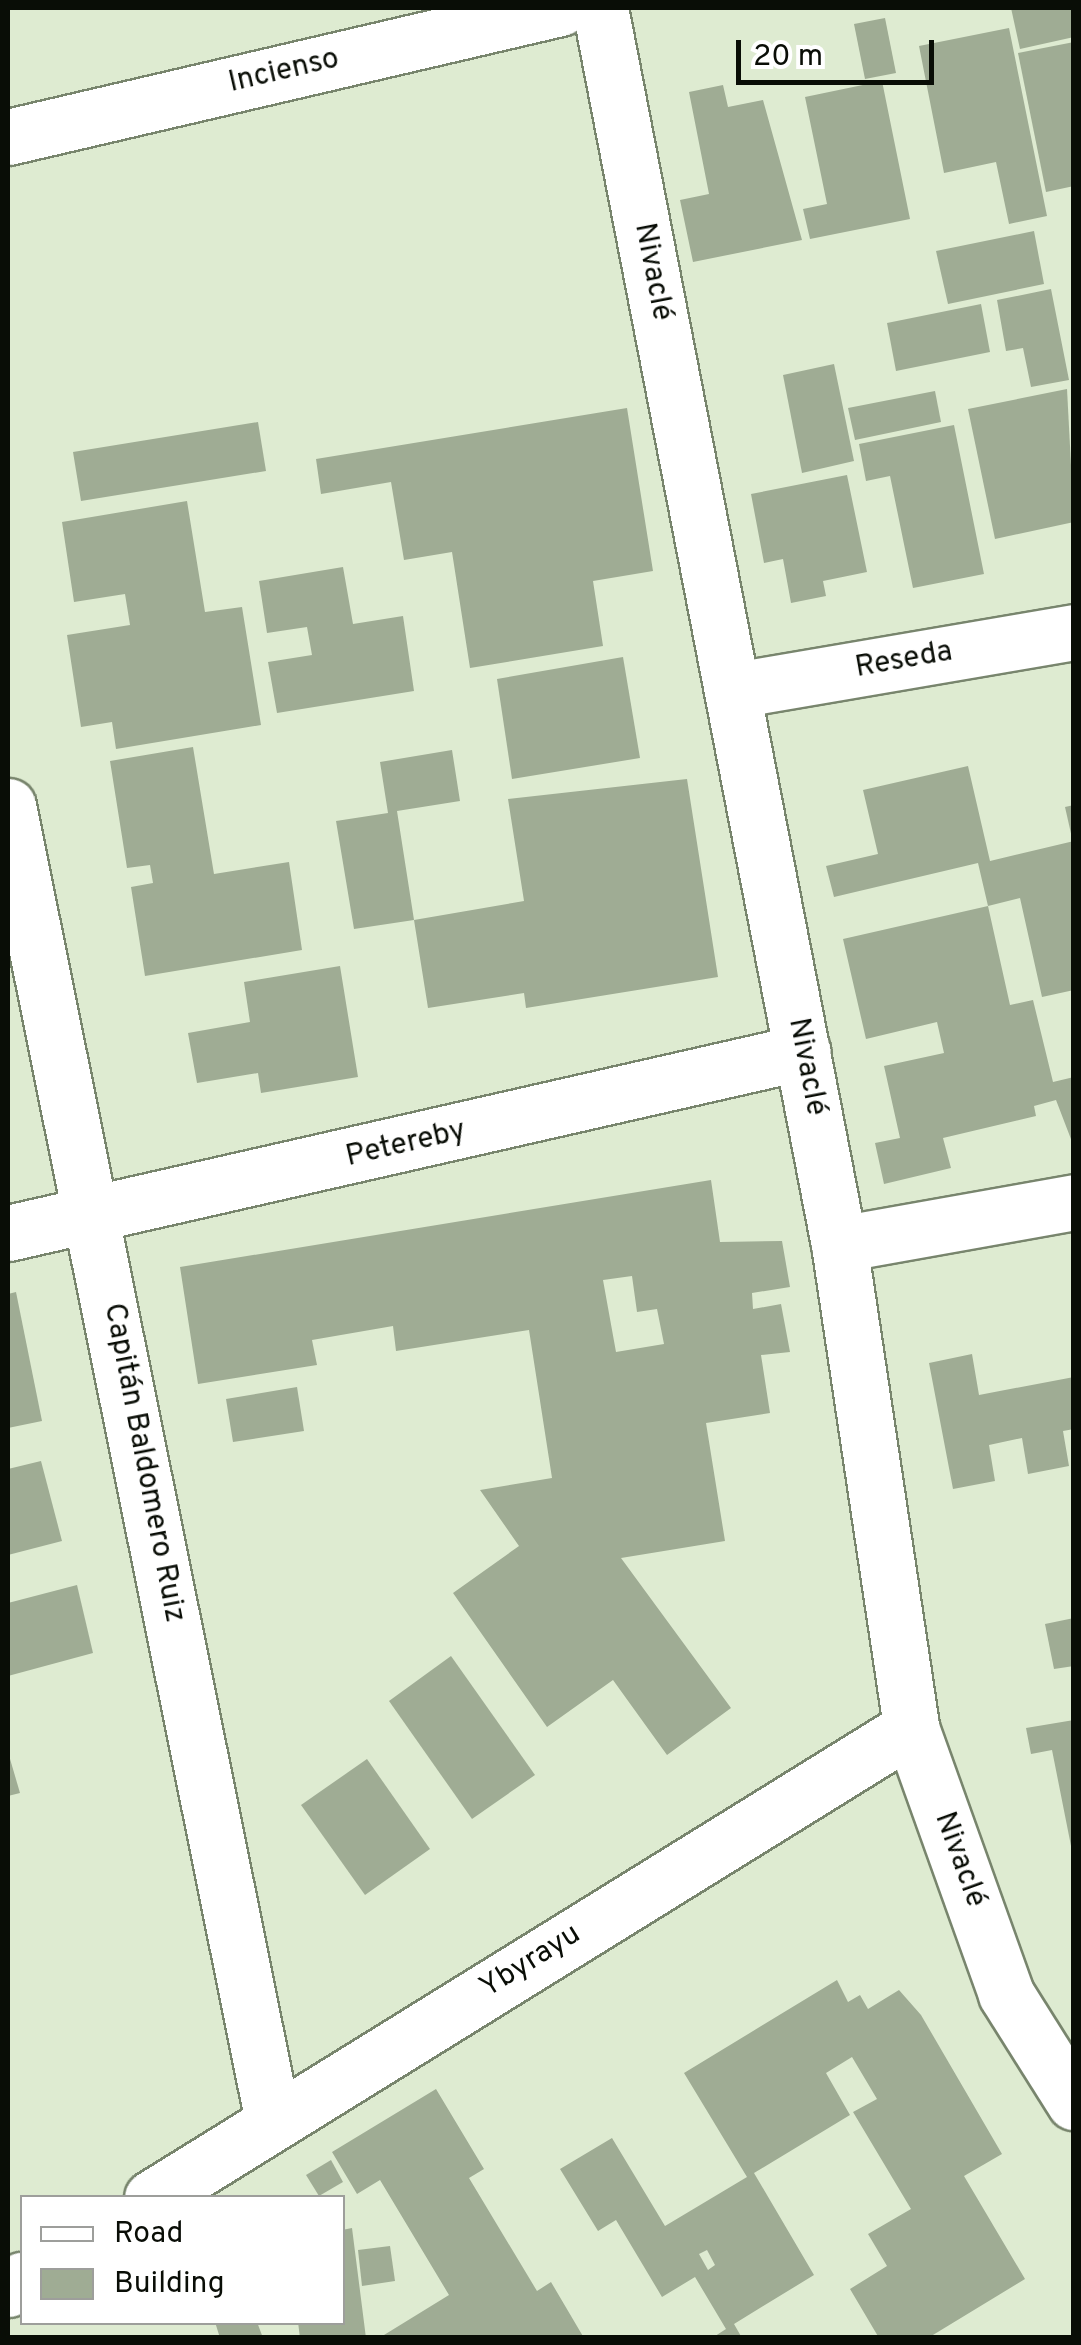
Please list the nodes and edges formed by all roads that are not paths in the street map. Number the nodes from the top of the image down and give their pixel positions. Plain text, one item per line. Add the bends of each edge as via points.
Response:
1 (560, 8) edge
2 (600, 8) edge
3 (8, 137) edge
4 (1074, 632) edge
5 (734, 690) junction
6 (8, 806) edge
7 (804, 1052) junction
8 (1074, 1202) edge
9 (95, 1218) junction
10 (8, 1233) edge
11 (839, 1244) junction
12 (912, 1728) junction
13 (1074, 2102) edge
14 (273, 2121) junction
15 (157, 2195) edge

1 - 3 street, Incienso
2 - 5 street, Nivaclé
4 - 5 street, Reseda
5 - 7 street, Nivaclé
6 - 9 street, Capitán Baldomero Ruiz
7 - 9 street, Petereby
7 - 11 street, Nivaclé
8 - 11 street
9 - 10 street, Petereby
9 - 14 street, Capitán Baldomero Ruiz
11 - 12 street, Nivaclé
12 - 13 street, Nivaclé via 1006,1994
12 - 14 street, Ybyrayu
14 - 15 street, Ybyrayu

